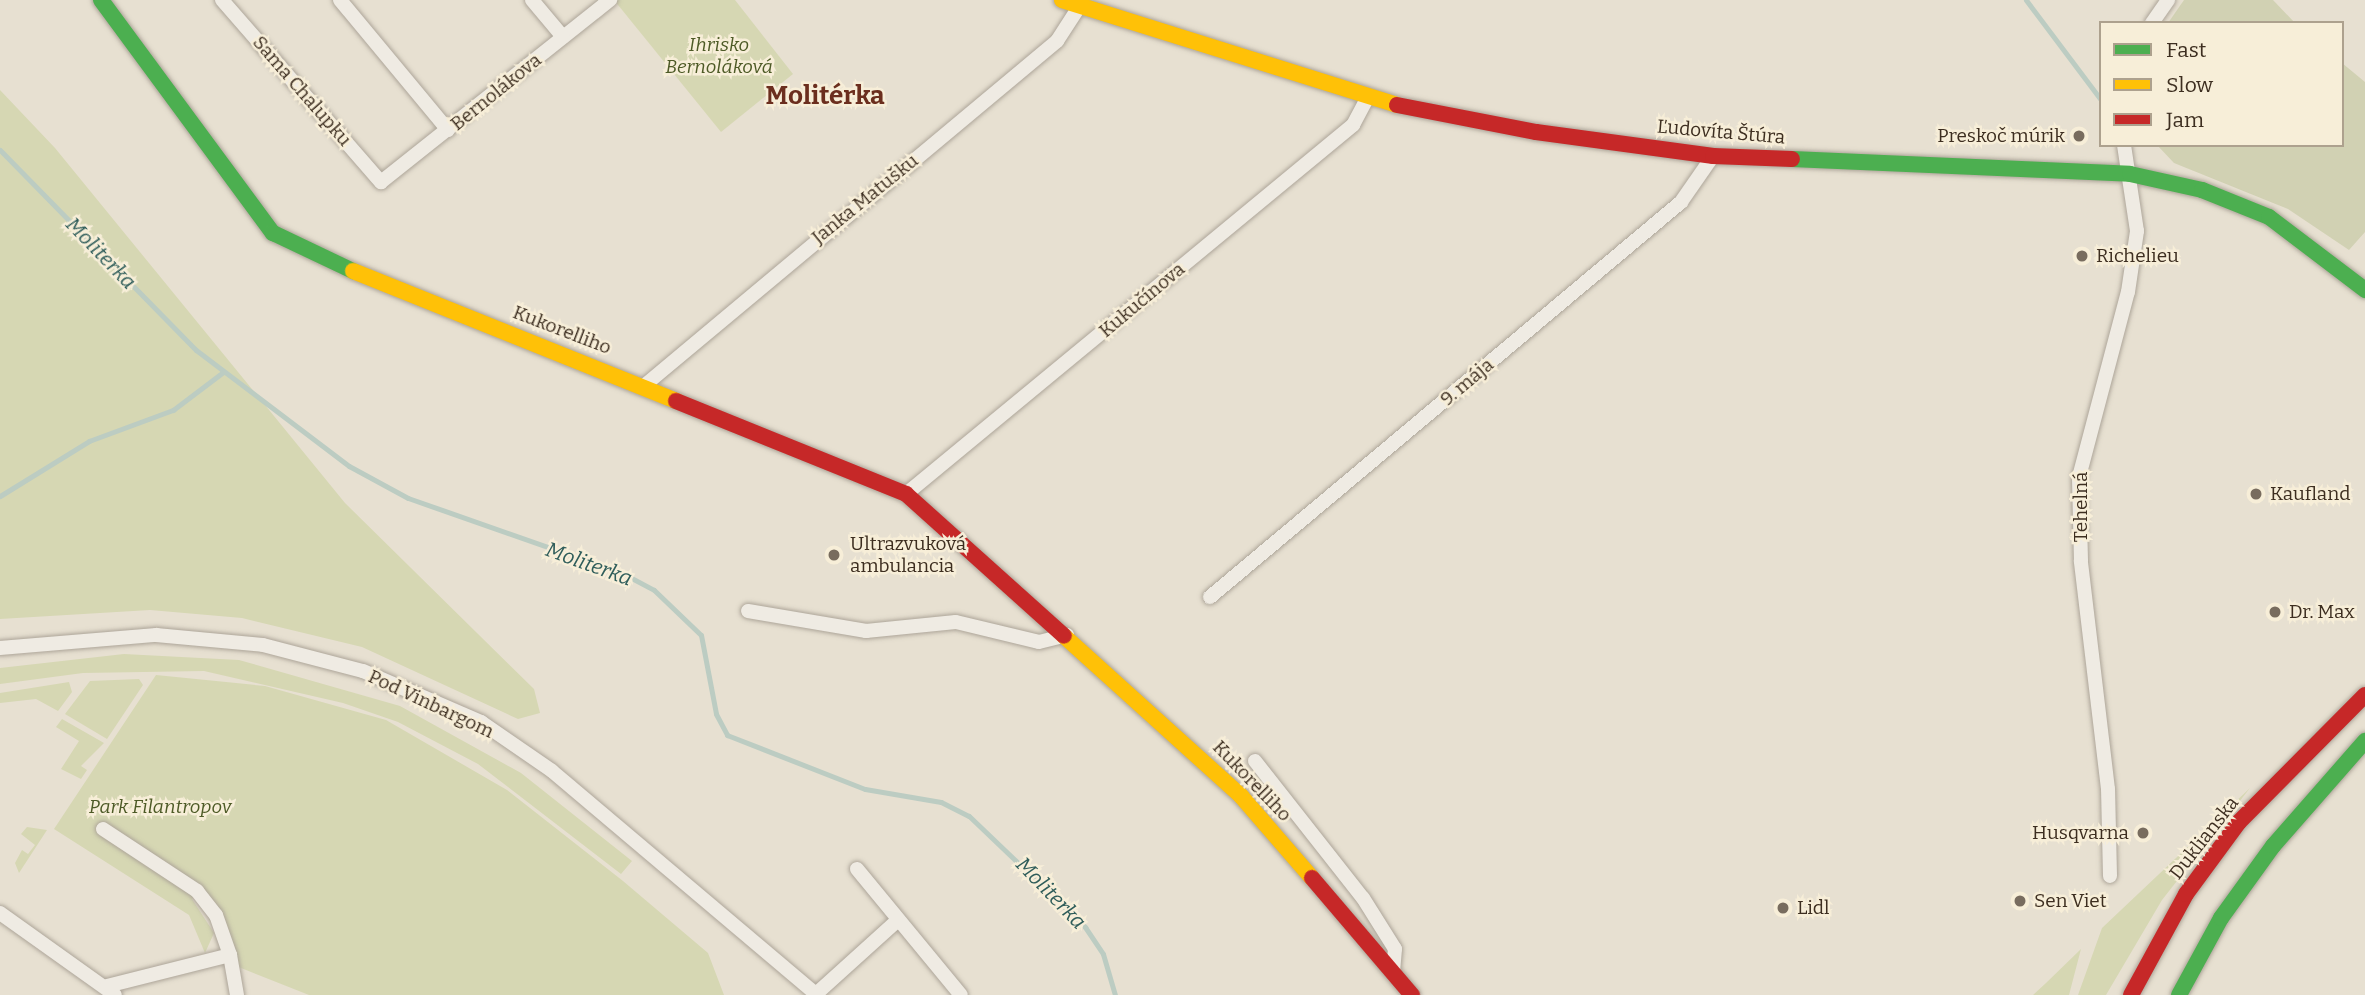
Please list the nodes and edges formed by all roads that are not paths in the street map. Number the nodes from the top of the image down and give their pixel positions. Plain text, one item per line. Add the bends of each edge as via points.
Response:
1 (101, 0) edge
2 (222, 0) edge
3 (340, 0) edge
4 (532, 0) edge
5 (610, 0) edge
6 (1062, 0) edge
7 (2168, 0) edge
8 (1079, 7) junction
9 (2153, 21) edge
10 (563, 37) junction
11 (1367, 99) junction
12 (448, 130) junction
13 (2123, 147) edge
14 (1713, 156) junction
15 (2130, 174) junction
16 (382, 183) joint
17 (2365, 290) edge
18 (645, 385) junction
19 (906, 494) junction
20 (1210, 597) dead end
21 (748, 611) dead end
22 (1067, 635) junction
23 (0, 648) edge
24 (2365, 695) edge
25 (2365, 741) edge
26 (1255, 761) dead end
27 (103, 829) dead end
28 (857, 869) dead end
29 (2110, 876) dead end
30 (0, 913) edge
31 (898, 920) junction
32 (230, 955) junction
33 (1393, 971) junction
34 (2139, 976) junction
35 (111, 990) edge
36 (237, 995) edge
37 (816, 995) edge
38 (961, 995) edge
39 (1412, 995) edge
40 (2122, 995) edge
41 (2131, 995) edge
42 (2179, 995) edge

1 - 18 street, Kukorelliho via 273,233 317,257
2 - 16 street, Sama Chalupku
3 - 12 street
4 - 10 street
5 - 10 street, Bernolákova
6 - 8 street, Ľudovíta Štúra
7 - 9 street
8 - 11 street, Ľudovíta Štúra
8 - 18 street, Janka Matušku via 1057,41
10 - 12 street, Bernolákova
11 - 14 street, Ľudovíta Štúra via 1536,132
11 - 19 street, Kukučínova via 1353,125
12 - 16 street, Bernolákova
13 - 15 street, Tehelná
14 - 15 street, Ľudovíta Štúra
14 - 20 street, 9. mája via 1681,202
15 - 17 street, Ľudovíta Štúra via 2202,190 2269,218
15 - 29 street, Tehelná via 2137,231 2128,292 2078,477 2081,561 2108,789
18 - 19 street, Kukorelliho
19 - 22 street, Kukorelliho
21 - 22 street via 866,631 956,622 1039,642
22 - 33 street, Kukorelliho via 1241,796
23 - 37 street, Pod Vinbargom via 156,635 263,645 363,671 481,722 552,771
24 - 34 street, Duklianska via 2239,822
25 - 42 street via 2273,846 2221,918
26 - 33 street, Kukorelliho via 1363,898 1395,949
27 - 32 street via 197,891 216,915
28 - 31 street
30 - 35 street
31 - 37 street
31 - 38 street
32 - 35 street
32 - 36 street
33 - 39 street, Kukorelliho
34 - 40 street
34 - 41 street, Duklianska

